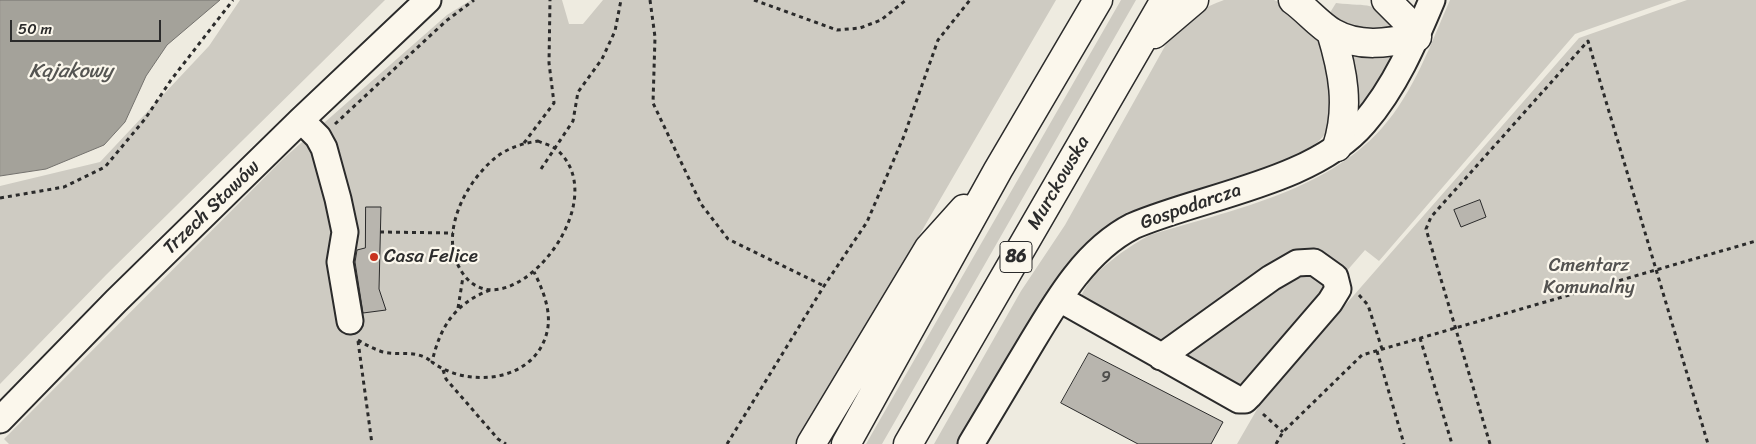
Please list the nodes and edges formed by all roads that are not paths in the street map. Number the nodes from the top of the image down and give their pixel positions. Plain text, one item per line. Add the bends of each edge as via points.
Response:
1 (428, 0) edge
2 (1098, 0) edge
3 (1165, 0) edge
4 (1194, 0) edge
5 (1294, 0) edge
6 (1386, 0) edge
7 (1432, 0) edge
8 (1331, 32) junction
9 (1417, 37) junction
10 (1124, 70) junction
11 (310, 128) junction
12 (1337, 147) junction
13 (998, 170) junction
14 (1060, 299) junction
15 (354, 330) road end
16 (1161, 357) junction
17 (0, 420) edge
18 (973, 443) edge
19 (812, 444) edge
20 (846, 444) edge
21 (908, 444) edge

1 - 11 street, Trzech Stawów
2 - 13 highway
3 - 10 highway, Murckowska / 86
4 - 10 highway via 1154,34
5 - 8 highway
6 - 9 highway
7 - 9 street, Gospodarcza
8 - 9 highway via 1363,43
8 - 12 highway via 1344,79 1344,120
9 - 12 street, Gospodarcza via 1381,102 1364,124
10 - 21 highway, Murckowska / 86
11 - 15 street via 326,157 345,232 340,262
11 - 17 street, Trzech Stawów via 116,301
12 - 14 street, Gospodarcza via 1280,176 1147,220 1121,233 1093,256
13 - 19 highway via 929,248
13 - 20 highway
14 - 16 street
14 - 18 street, Gospodarcza
16 - 16 street via 1245,400 1330,302 1338,289 1335,277 1314,262 1297,263

